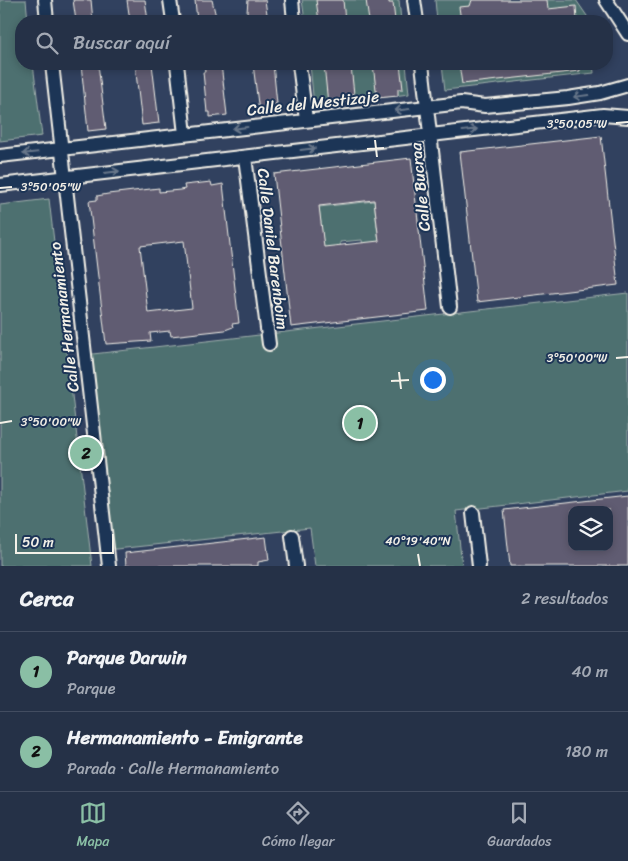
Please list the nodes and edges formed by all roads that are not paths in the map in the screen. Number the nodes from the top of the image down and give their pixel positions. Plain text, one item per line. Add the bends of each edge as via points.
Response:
1 (45, 0) edge
2 (170, 0) edge
3 (292, 0) edge
4 (414, 0) edge
5 (606, 0) edge
6 (46, 15) edge
7 (172, 15) edge
8 (293, 15) edge
9 (416, 15) edge
10 (628, 34) edge
11 (53, 70) edge
12 (179, 70) edge
13 (300, 70) edge
14 (423, 70) edge
15 (628, 85) edge
16 (428, 106) junction
17 (628, 118) edge
18 (306, 120) junction
19 (185, 134) junction
20 (431, 135) junction
21 (61, 150) junction
22 (0, 156) edge
23 (245, 157) junction
24 (64, 178) junction
25 (0, 186) edge
26 (450, 307) dead end
27 (269, 344) dead end
28 (473, 513) dead end
29 (292, 536) dead end
30 (109, 566) edge
31 (296, 566) edge
32 (479, 566) edge

1 - 6 street
2 - 7 street
3 - 8 street
4 - 9 street
5 - 10 street
11 - 21 street, Calle Hermanamiento
12 - 19 street
13 - 18 street
14 - 16 street, Calle Bucraa
15 -> 16 street, Calle del Mestizaje via 568,98 485,106 461,103
16 -> 18 street, Calle del Mestizaje
16 - 20 street, Calle Bucraa
20 -> 17 street via 602,115
18 -> 19 street, Calle del Mestizaje
19 - 21 street, Calle del Mestizaje
23 -> 20 street
20 - 26 street, Calle Bucraa
21 -> 22 street, Calle del Mestizaje
21 - 24 street, Calle Hermanamiento
24 -> 23 street
23 - 27 street, Calle Daniel Barenboim
24 - 25 street
24 - 30 street, Calle Hermanamiento
28 - 32 street
29 - 31 street

